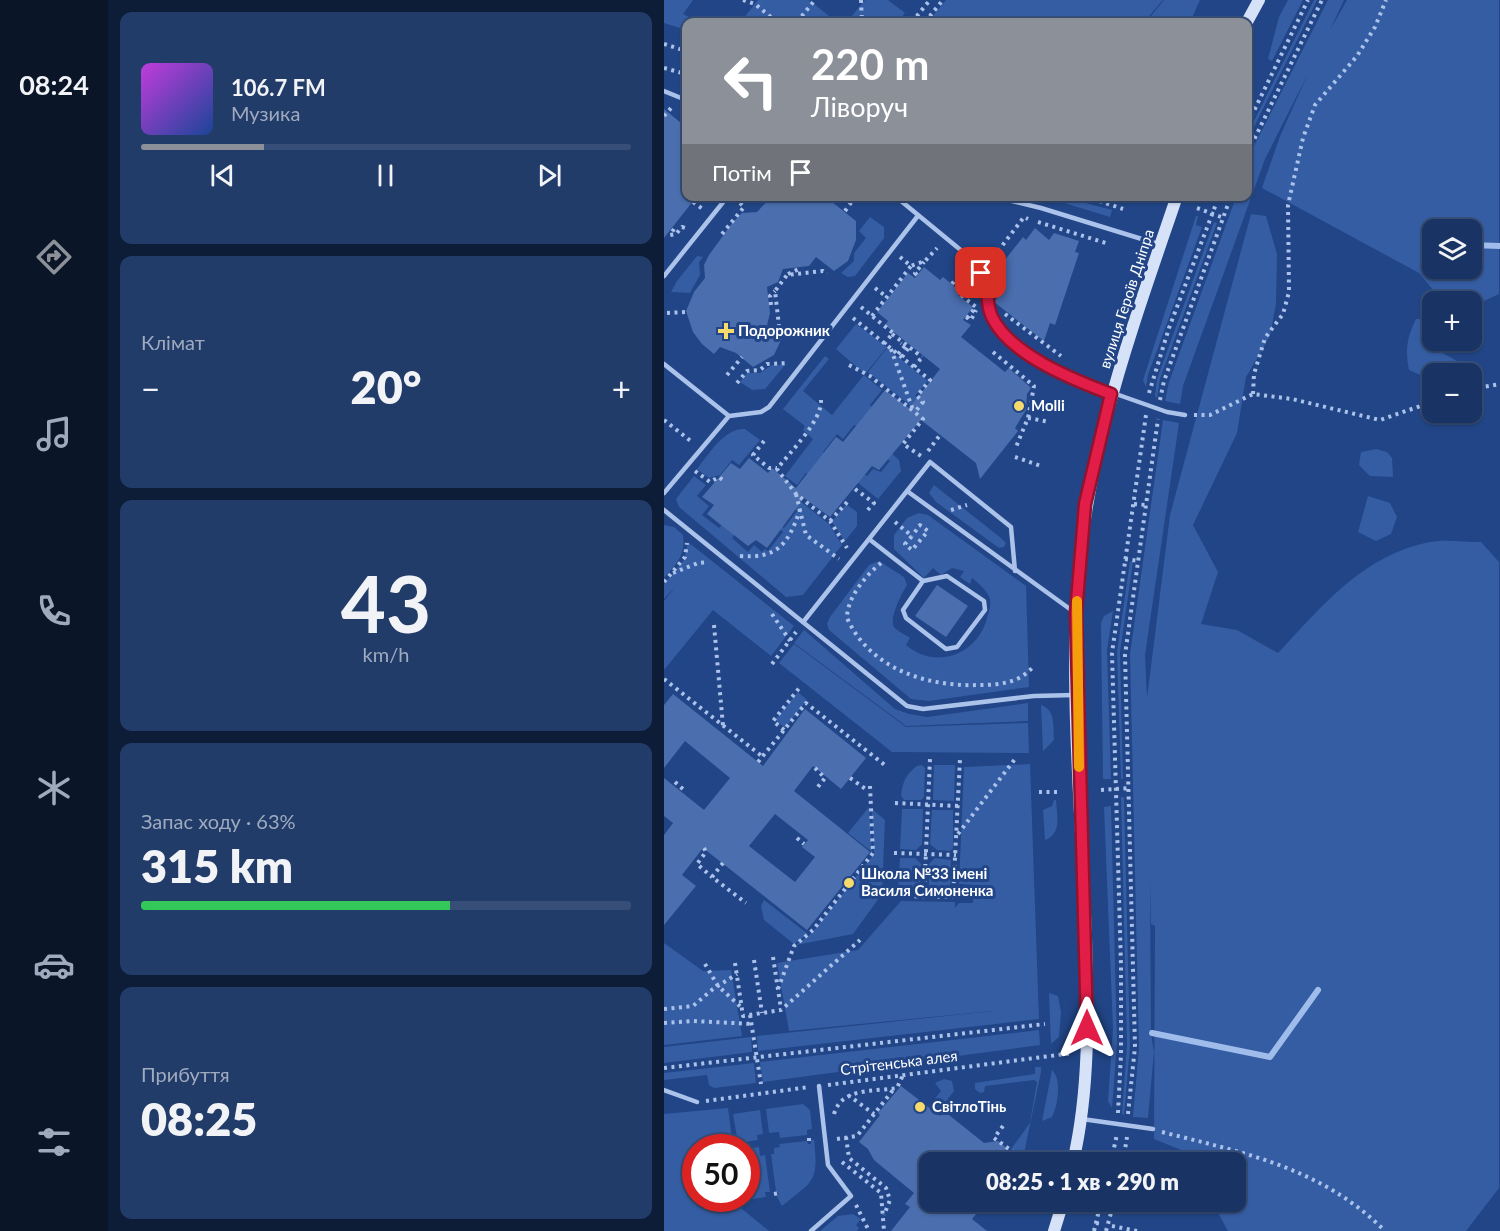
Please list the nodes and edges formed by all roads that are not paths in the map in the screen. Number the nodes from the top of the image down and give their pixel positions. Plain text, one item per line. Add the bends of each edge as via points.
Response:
1 (1259, 0) edge
2 (1249, 18) edge
3 (664, 91) edge
4 (682, 98) edge
5 (724, 201) edge
6 (900, 201) edge
7 (1012, 201) edge
8 (1175, 201) edge
9 (918, 217) junction
10 (1160, 245) junction
11 (664, 276) edge
12 (664, 364) edge
13 (1111, 394) junction
14 (1185, 415) road end
15 (729, 416) junction
16 (907, 490) junction
17 (664, 493) edge
18 (664, 510) edge
19 (869, 539) junction
20 (1015, 571) junction
21 (923, 581) junction
22 (1076, 613) junction
23 (804, 621) junction
24 (1076, 695) junction
25 (819, 1086) road end
26 (664, 1090) edge
27 (697, 1102) dead end
28 (1079, 1118) junction
29 (1153, 1129) road end
30 (1074, 1152) edge
31 (1060, 1212) edge
32 (811, 1231) edge
33 (1054, 1231) edge

1 - 2 main road
3 - 4 lane
5 - 11 lane
6 - 9 lane
7 - 10 lane
8 - 10 main road, вулиця Героїв Дніпра
9 - 13 lane via 974,261 985,280 990,314 997,328 1051,369
9 - 15 lane via 769,407 761,412
10 - 13 main road, вулиця Героїв Дніпра
12 - 15 lane
13 - 14 lane
13 - 22 main road, вулиця Героїв Дніпра via 1085,504
15 - 17 lane
16 - 19 lane
16 - 20 lane
16 - 20 lane via 930,462 1011,527
18 - 23 lane
19 - 21 lane
19 - 23 lane
20 - 22 lane
21 - 21 lane via 947,576 984,602 985,610 958,647 946,650 906,618 903,610
22 - 24 main road, вулиця Героїв Дніпра
23 - 24 lane via 898,700 915,709
24 - 28 main road, вулиця Героїв Дніпра via 1087,978 1086,1051
25 - 32 lane via 828,1165 851,1196
26 - 27 lane
28 - 29 lane
28 - 30 main road, вулиця Героїв Дніпра
31 - 33 main road

